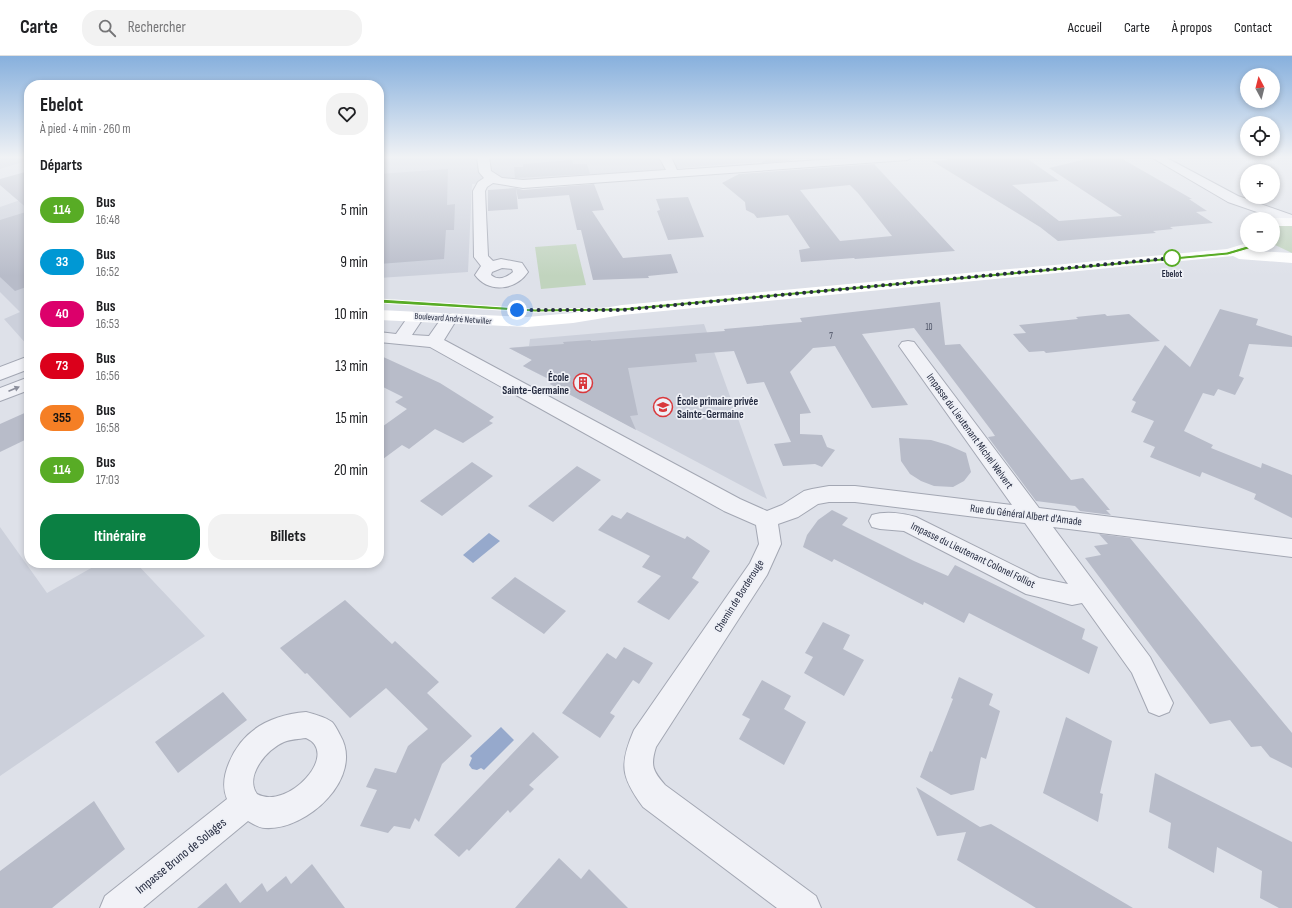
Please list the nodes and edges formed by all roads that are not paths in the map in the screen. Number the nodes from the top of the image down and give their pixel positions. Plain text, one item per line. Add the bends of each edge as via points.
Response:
1 (479, 197) edge
2 (1227, 197) edge
3 (1233, 200) junction
4 (1246, 212) edge
5 (1292, 221) edge
6 (1280, 222) edge
7 (1240, 250) edge
8 (1280, 251) edge
9 (1228, 253) junction
10 (1292, 257) edge
11 (489, 266) dead end
12 (384, 301) edge
13 (622, 310) junction
14 (384, 315) edge
15 (416, 317) junction
16 (448, 319) junction
17 (384, 338) edge
18 (401, 339) junction
19 (434, 342) junction
20 (908, 346) dead end
21 (24, 364) edge
22 (0, 374) edge
23 (24, 385) edge
24 (0, 395) edge
25 (1032, 516) junction
26 (766, 520) junction
27 (880, 521) dead end
28 (1292, 548) edge
29 (1089, 592) junction
30 (1159, 703) dead end
31 (245, 804) dead end
32 (116, 908) edge
33 (804, 908) edge

1 - 11 street via 481,257
2 - 3 street
3 - 4 street
3 - 5 street
5 - 6 main road
7 - 9 main road, Boulevard André Netwiller
8 - 10 main road
9 - 10 main road, Boulevard André Netwiller
9 - 13 main road, Boulevard André Netwiller
12 - 13 main road, Boulevard André Netwiller via 535,311
13 - 16 main road, Boulevard André Netwiller via 527,322
14 - 15 main road, Boulevard André Netwiller
15 - 16 main road, Boulevard André Netwiller
15 - 18 street
16 - 19 street
17 - 18 street
18 - 19 street
19 - 26 street via 732,505
20 - 25 street, Impasse du Lieutenant Michel Welvert
21 - 22 street
24 -> 23 street
25 - 26 street, Rue du Général Albert d'Amade via 855,494 830,494 812,497 790,511
25 - 28 street, Rue du Général Albert d'Amade
25 - 29 street
26 - 33 street, Chemin de Borderouge via 770,544 759,568 644,740 636,761 642,782 654,796
27 - 29 street, Impasse du Lieutenant Colonel Folliot via 908,523 1034,587 1072,595
29 - 30 street via 1141,665
31 - 32 street, Impasse Bruno de Solages

